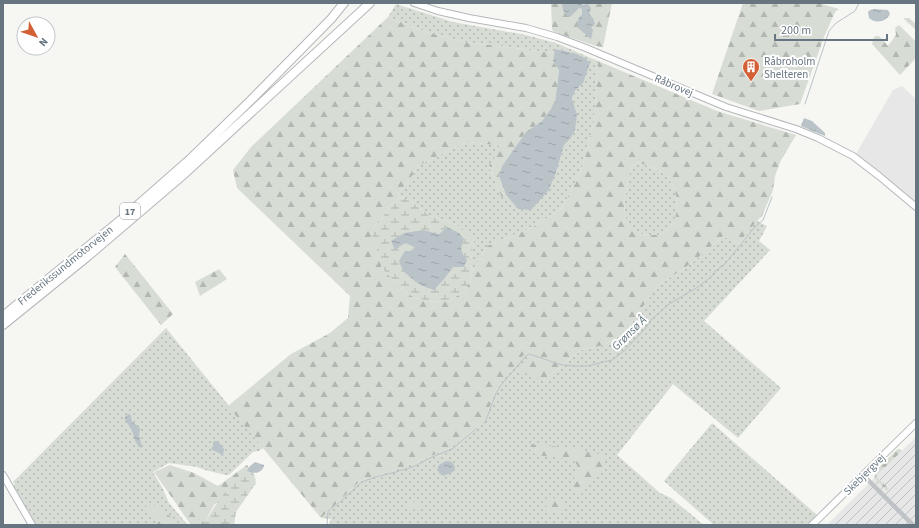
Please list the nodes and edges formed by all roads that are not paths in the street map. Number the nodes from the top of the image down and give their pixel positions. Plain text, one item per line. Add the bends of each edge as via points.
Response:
1 (344, 3) edge
2 (370, 3) edge
3 (414, 3) edge
4 (916, 207) edge
5 (3, 316) edge
6 (3, 325) edge
7 (916, 423) edge
8 (863, 475) junction
9 (4, 481) edge
10 (32, 525) edge
11 (812, 525) edge
12 (914, 525) edge

1 - 5 highway, Frederikssundmotorvejen / 17 via 189,160 129,213
2 - 6 highway, Frederikssundmotorvejen / 17 via 182,176
3 - 4 street, Råbrovej via 438,11 526,28 557,37 726,107 796,129 852,156
7 - 8 street, Skebjergvej
8 - 11 street, Skebjergvej
8 - 12 street
9 - 10 street

